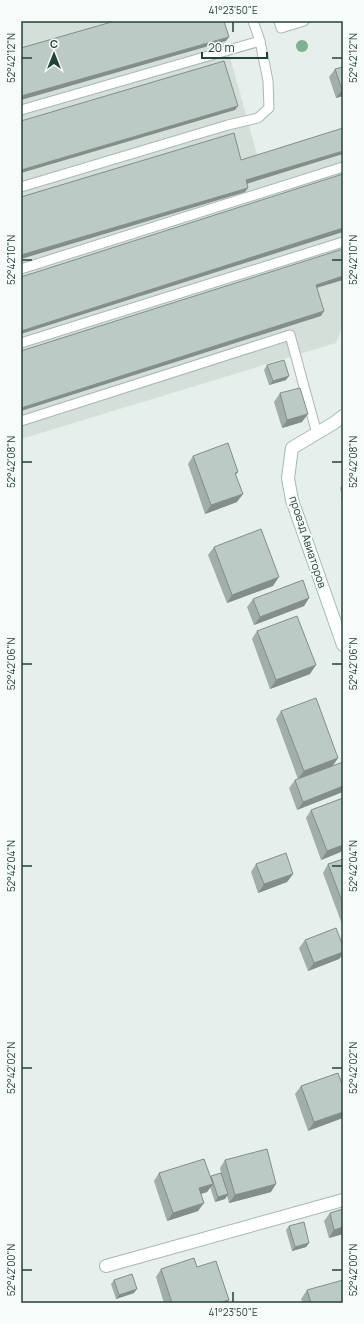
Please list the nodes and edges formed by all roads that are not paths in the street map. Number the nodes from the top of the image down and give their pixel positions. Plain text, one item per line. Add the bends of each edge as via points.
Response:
1 (253, 21) edge
2 (279, 21) edge
3 (304, 21) edge
4 (260, 41) junction
5 (21, 110) edge
6 (343, 167) edge
7 (21, 187) edge
8 (343, 242) edge
9 (21, 269) edge
10 (21, 343) edge
11 (343, 416) edge
12 (21, 421) edge
13 (317, 434) junction
14 (343, 645) edge
15 (343, 1200) edge
16 (106, 1266) dead end

1 - 4 lane
2 - 3 lane via 281,28
4 - 5 lane
4 - 7 lane via 268,81 269,108 258,118
6 - 9 lane
8 - 10 lane
11 - 13 street, проезд Авиаторов
12 - 13 lane via 290,335
13 - 14 street, проезд Авиаторов via 292,448 288,478 292,500
15 - 16 street

